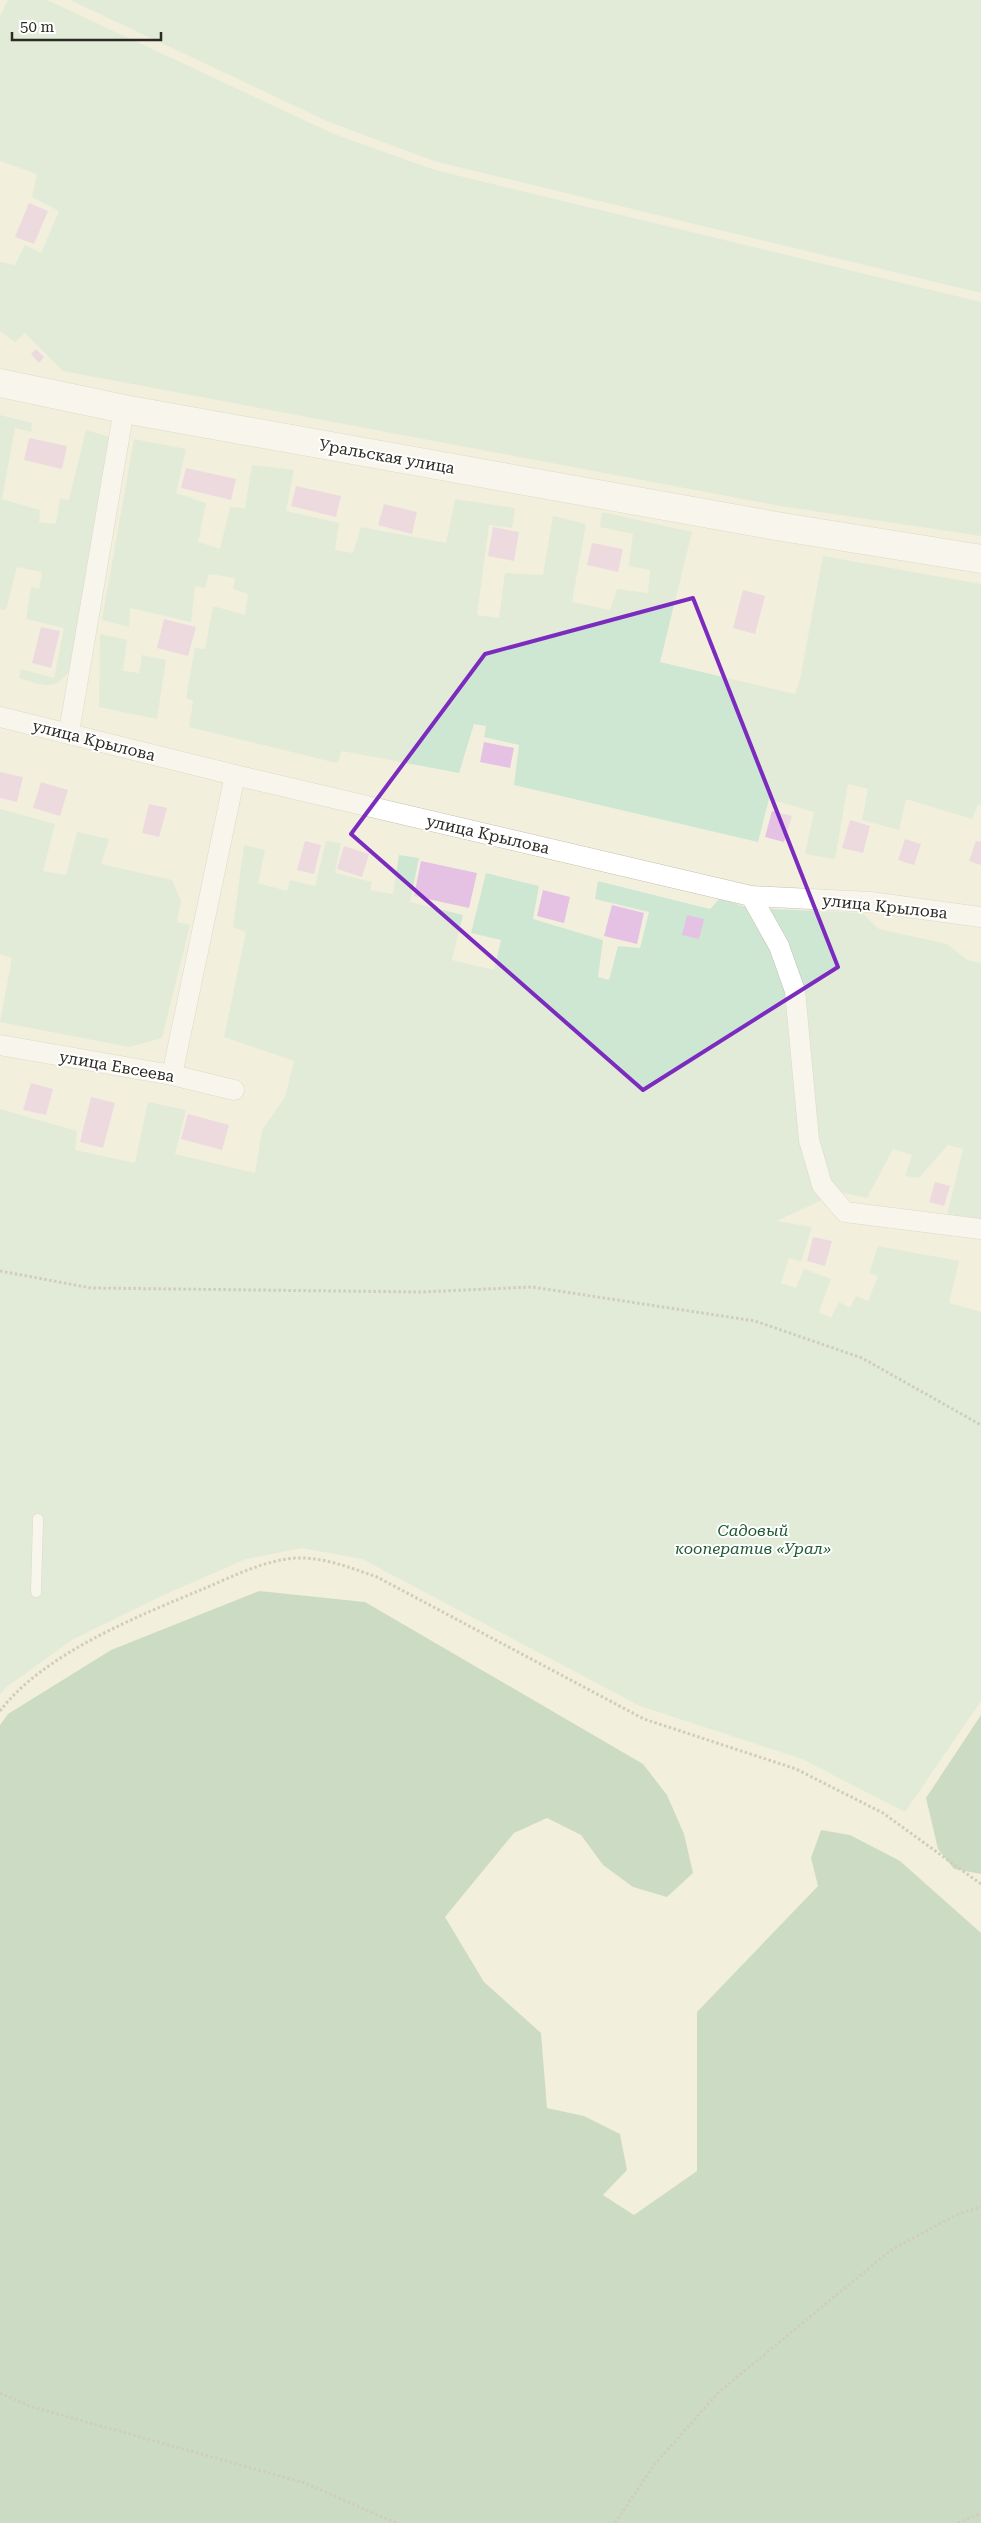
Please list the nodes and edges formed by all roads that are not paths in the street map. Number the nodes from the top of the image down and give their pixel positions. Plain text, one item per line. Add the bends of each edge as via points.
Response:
1 (0, 382) edge
2 (124, 409) junction
3 (981, 558) edge
4 (0, 717) edge
5 (69, 732) junction
6 (235, 775) junction
7 (751, 896) junction
8 (981, 917) edge
9 (0, 1045) edge
10 (172, 1075) junction
11 (234, 1090) dead end
12 (981, 1229) edge
13 (38, 1519) dead end
14 (36, 1592) dead end

1 - 2 main road, Уральская улица
2 - 3 main road, Уральская улица via 776,526
2 - 5 street
4 - 5 street, улица Крылова
5 - 6 street, улица Крылова
6 - 7 street, улица Крылова
6 - 10 street
7 - 8 street, улица Крылова via 870,902
7 - 12 street via 779,946 795,991 809,1140 822,1185 845,1212
9 - 10 street, улица Евсеева
10 - 11 street, улица Евсеева
13 - 14 lane

